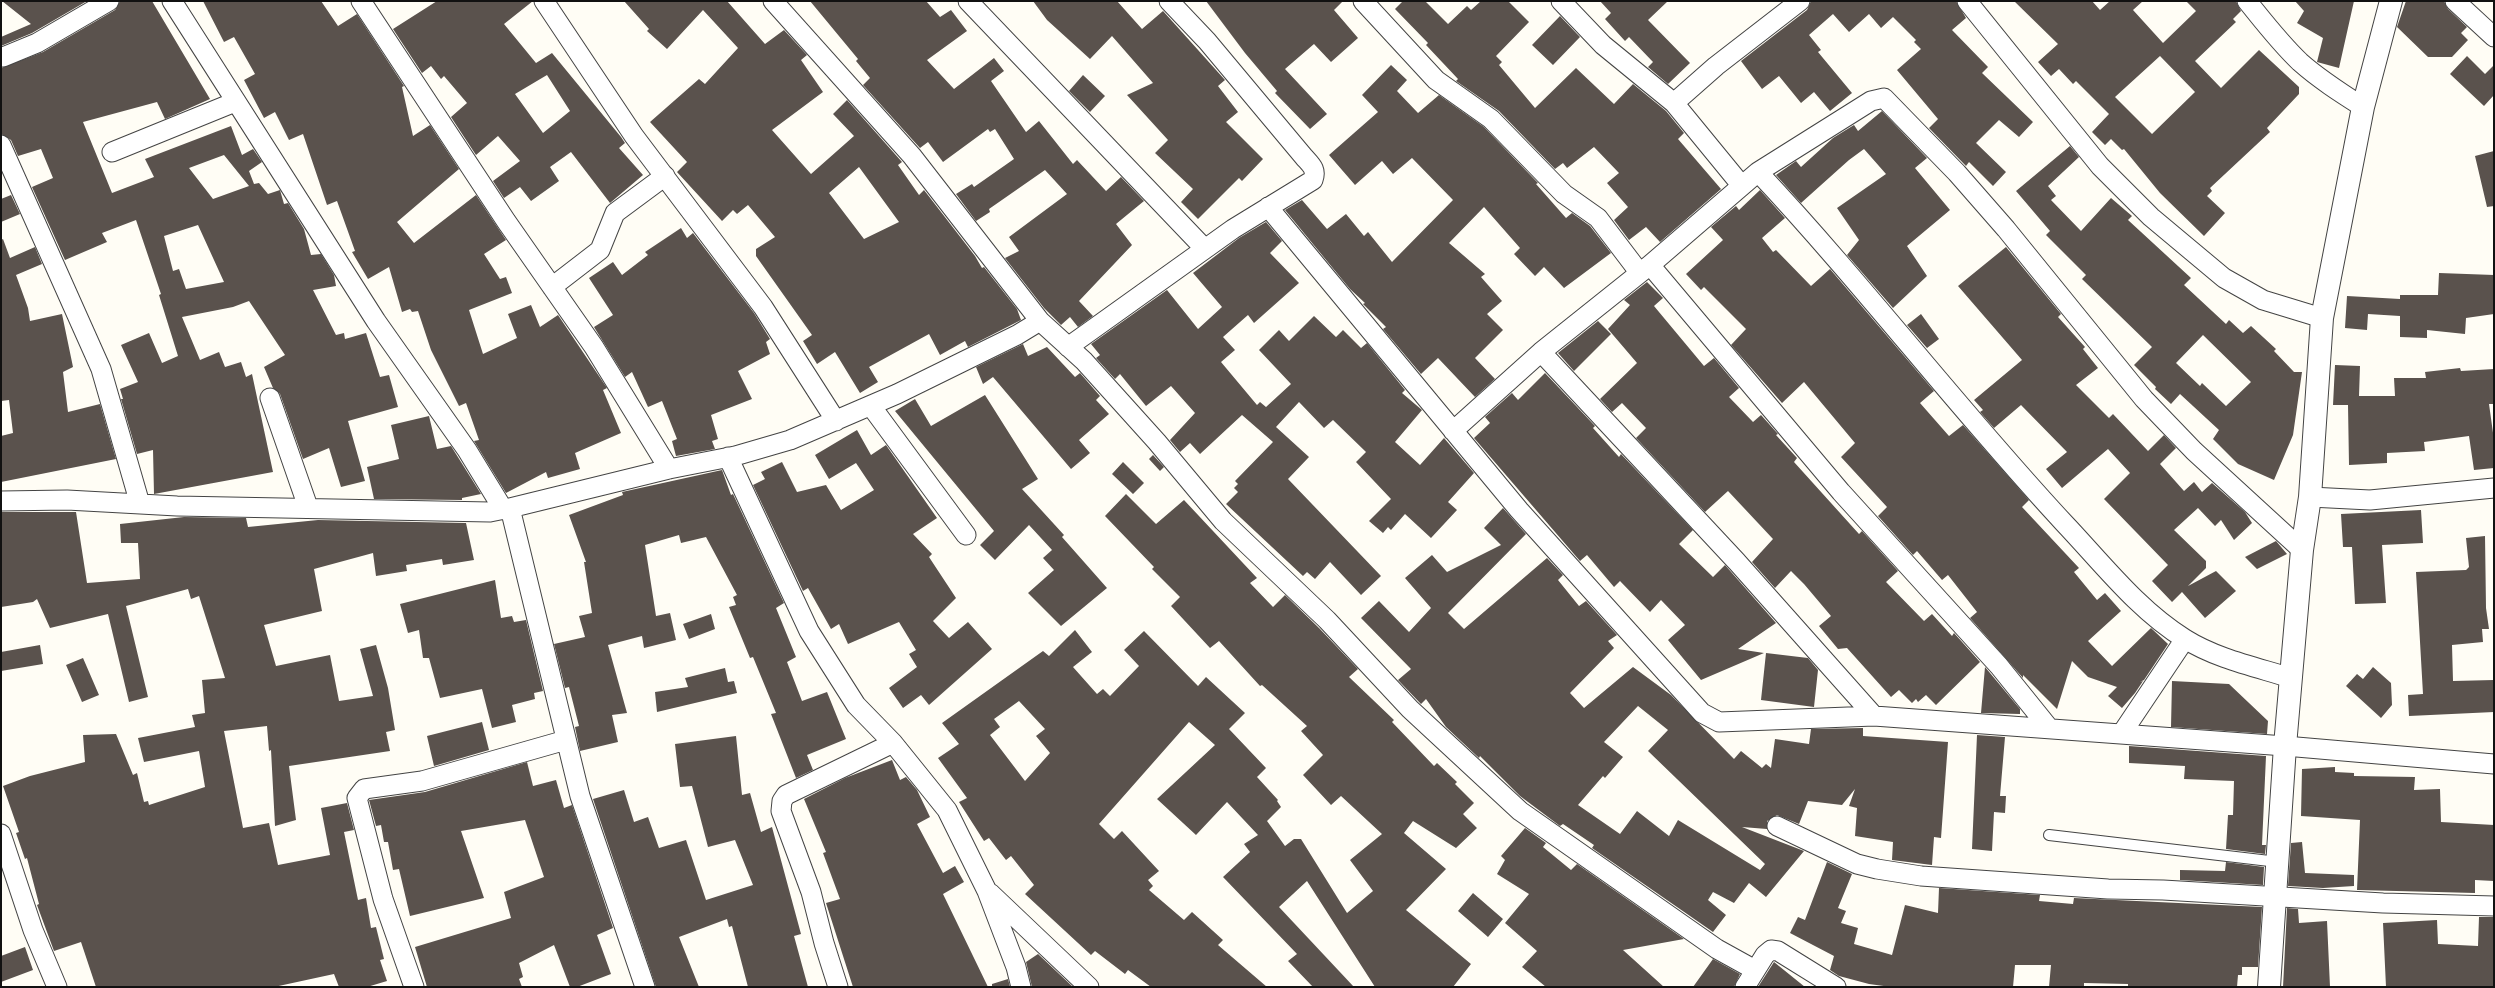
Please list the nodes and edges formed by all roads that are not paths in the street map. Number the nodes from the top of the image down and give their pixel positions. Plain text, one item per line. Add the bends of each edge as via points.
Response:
1 (109, 1) edge
2 (172, 1) edge
3 (361, 1) edge
4 (544, 1) edge
5 (773, 1) edge
6 (968, 1) edge
7 (1169, 1) edge
8 (1363, 1) edge
9 (1561, 1) edge
10 (1800, 1) edge
11 (1968, 1) edge
12 (2247, 1) edge
13 (2391, 1) edge
14 (2455, 1) edge
15 (2494, 37) edge
16 (2, 57) edge
17 (235, 102) junction
18 (1674, 102) junction
19 (2363, 107) junction
20 (1, 145) edge
21 (112, 152) dead end
22 (1758, 172) junction
23 (665, 176) junction
24 (1742, 186) junction
25 (1268, 207) junction
26 (1205, 249) junction
27 (1645, 268) junction
28 (552, 287) junction
29 (2322, 318) junction
30 (1040, 321) junction
31 (1068, 347) junction
32 (1541, 352) junction
33 (270, 398) dead end
34 (871, 406) junction
35 (836, 421) junction
36 (1453, 431) junction
37 (728, 457) junction
38 (669, 468) junction
39 (2494, 488) edge
40 (2310, 497) junction
41 (1, 501) edge
42 (140, 504) junction
43 (308, 507) junction
44 (506, 509) junction
45 (966, 536) dead end
46 (2302, 550) junction
47 (2185, 639) junction
48 (2291, 678) junction
49 (1874, 716) junction
50 (2049, 728) junction
51 (2122, 733) junction
52 (566, 740) junction
53 (893, 742) junction
54 (2285, 746) junction
55 (2494, 764) edge
56 (1777, 826) dead end
57 (1, 834) edge
58 (2049, 835) dead end
59 (2278, 862) junction
60 (987, 891) junction
61 (2276, 898) junction
62 (2494, 906) edge
63 (1755, 970) junction
64 (57, 987) edge
65 (414, 987) edge
66 (645, 987) edge
67 (838, 987) edge
68 (1021, 987) edge
69 (1089, 987) edge
70 (1745, 987) edge
71 (1836, 987) edge
72 (2269, 987) edge

1 - 16 street via 37,43
2 - 17 street
3 - 28 street
4 - 23 street via 634,136
5 - 30 street via 912,156
6 - 26 street
7 - 25 street via 1207,41 1314,169 1313,180
8 - 27 street via 1436,80 1491,119 1564,194 1598,218
9 - 18 street via 1603,45
10 - 18 street
11 - 29 street via 2100,166 2151,217 2224,278 2263,300
12 - 19 street via 2278,40 2301,63
13 - 19 street
14 - 15 street
17 - 21 street
17 - 44 street via 376,321
18 - 24 street
19 - 29 street
20 - 42 street via 81,319 101,369 114,406
22 - 24 street
22 - 46 street via 1871,101 1884,98 1957,173 2006,229 2144,399 2194,451
22 - 47 street via 2015,470 2129,592
23 - 28 street via 615,213 600,250
23 - 35 street via 763,307
24 - 27 street
25 - 26 street
25 - 36 street
26 - 31 street
27 - 32 street
27 - 50 street via 1841,492 1999,666
28 - 38 street via 594,347
29 - 40 street
30 - 31 street
30 - 34 street via 1017,335
31 - 63 street via 1147,430 1223,521 1310,604 1410,709 1497,791 1525,815 1717,949
32 - 36 street
32 - 49 street via 1732,556
33 - 43 street
34 - 35 street
34 - 45 street
35 - 37 street via 790,440
36 - 49 street via 1524,516 1702,713 1719,722
37 - 38 street
37 - 53 street via 809,631 856,706
38 - 44 street
39 - 40 street via 2370,500
40 - 46 street
41 - 42 street via 67,500
42 - 43 street
43 - 44 street via 490,512
44 - 52 street
46 - 48 street
47 - 48 street via 2206,651
47 - 51 street
48 - 54 street
49 - 50 street
50 - 51 street
51 - 54 street
52 - 65 street via 422,781 364,789 360,793 357,798 383,899
52 - 66 street via 598,855
53 - 60 street via 947,810
53 - 67 street via 786,795 782,801 781,811 811,892
54 - 55 street
54 - 59 street
56 - 61 street via 1857,864 1896,873 2108,889
57 - 64 street via 33,930
58 - 59 lane
59 - 61 street
60 - 68 street
60 - 69 street
61 - 62 street
61 - 72 street
63 - 70 street
63 - 71 street via 1771,950 1778,951

